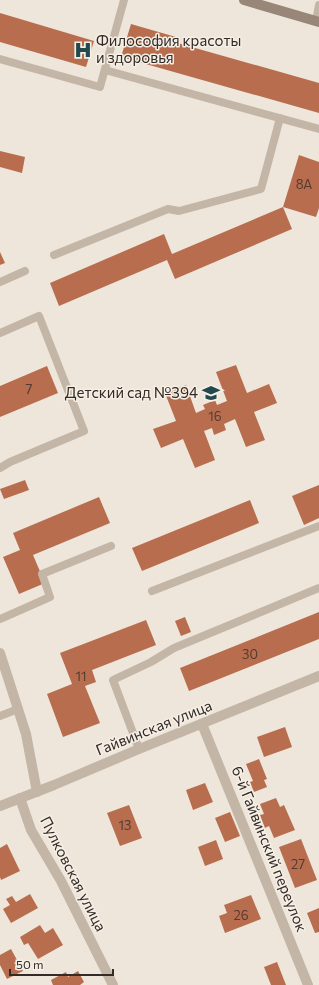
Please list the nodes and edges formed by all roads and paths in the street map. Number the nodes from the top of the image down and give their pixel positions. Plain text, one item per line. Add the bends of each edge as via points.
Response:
1 (124, 0) edge
2 (244, 0) edge
3 (319, 5) edge
4 (317, 22) edge
5 (0, 59) edge
6 (105, 70) junction
7 (280, 118) junction
8 (319, 128) edge
9 (54, 255) dead end
10 (25, 271) dead end
11 (0, 282) edge
12 (0, 333) edge
13 (0, 468) edge
14 (319, 526) edge
15 (111, 546) dead end
16 (319, 588) edge
17 (152, 591) dead end
18 (0, 619) edge
19 (0, 653) edge
20 (319, 676) edge
21 (18, 709) junction
22 (0, 716) edge
23 (202, 724) junction
24 (139, 749) junction
25 (37, 792) junction
26 (20, 798) junction
27 (0, 806) edge
28 (113, 985) edge
29 (308, 985) edge

1 - 6 lane
2 - 4 street
3 - 4 lane
5 - 6 lane via 100,87
6 - 7 lane
7 - 8 lane
7 - 9 lane via 261,189 180,211 168,209
10 - 11 lane
12 - 13 lane via 39,316 84,431
14 - 17 lane
15 - 18 lane via 42,574 50,597
16 - 24 lane via 174,648 113,680
19 - 21 street
20 - 23 street, Гайвинская улица
21 - 22 lane
21 - 25 street via 26,734
23 - 24 street, Гайвинская улица
23 - 29 street, 6-й Гайвинский переулок
24 - 25 street, Гайвинская улица
25 - 26 street, Гайвинская улица
26 - 27 street, Гайвинская улица
26 - 28 street, Пулковская улица via 31,830 61,881

